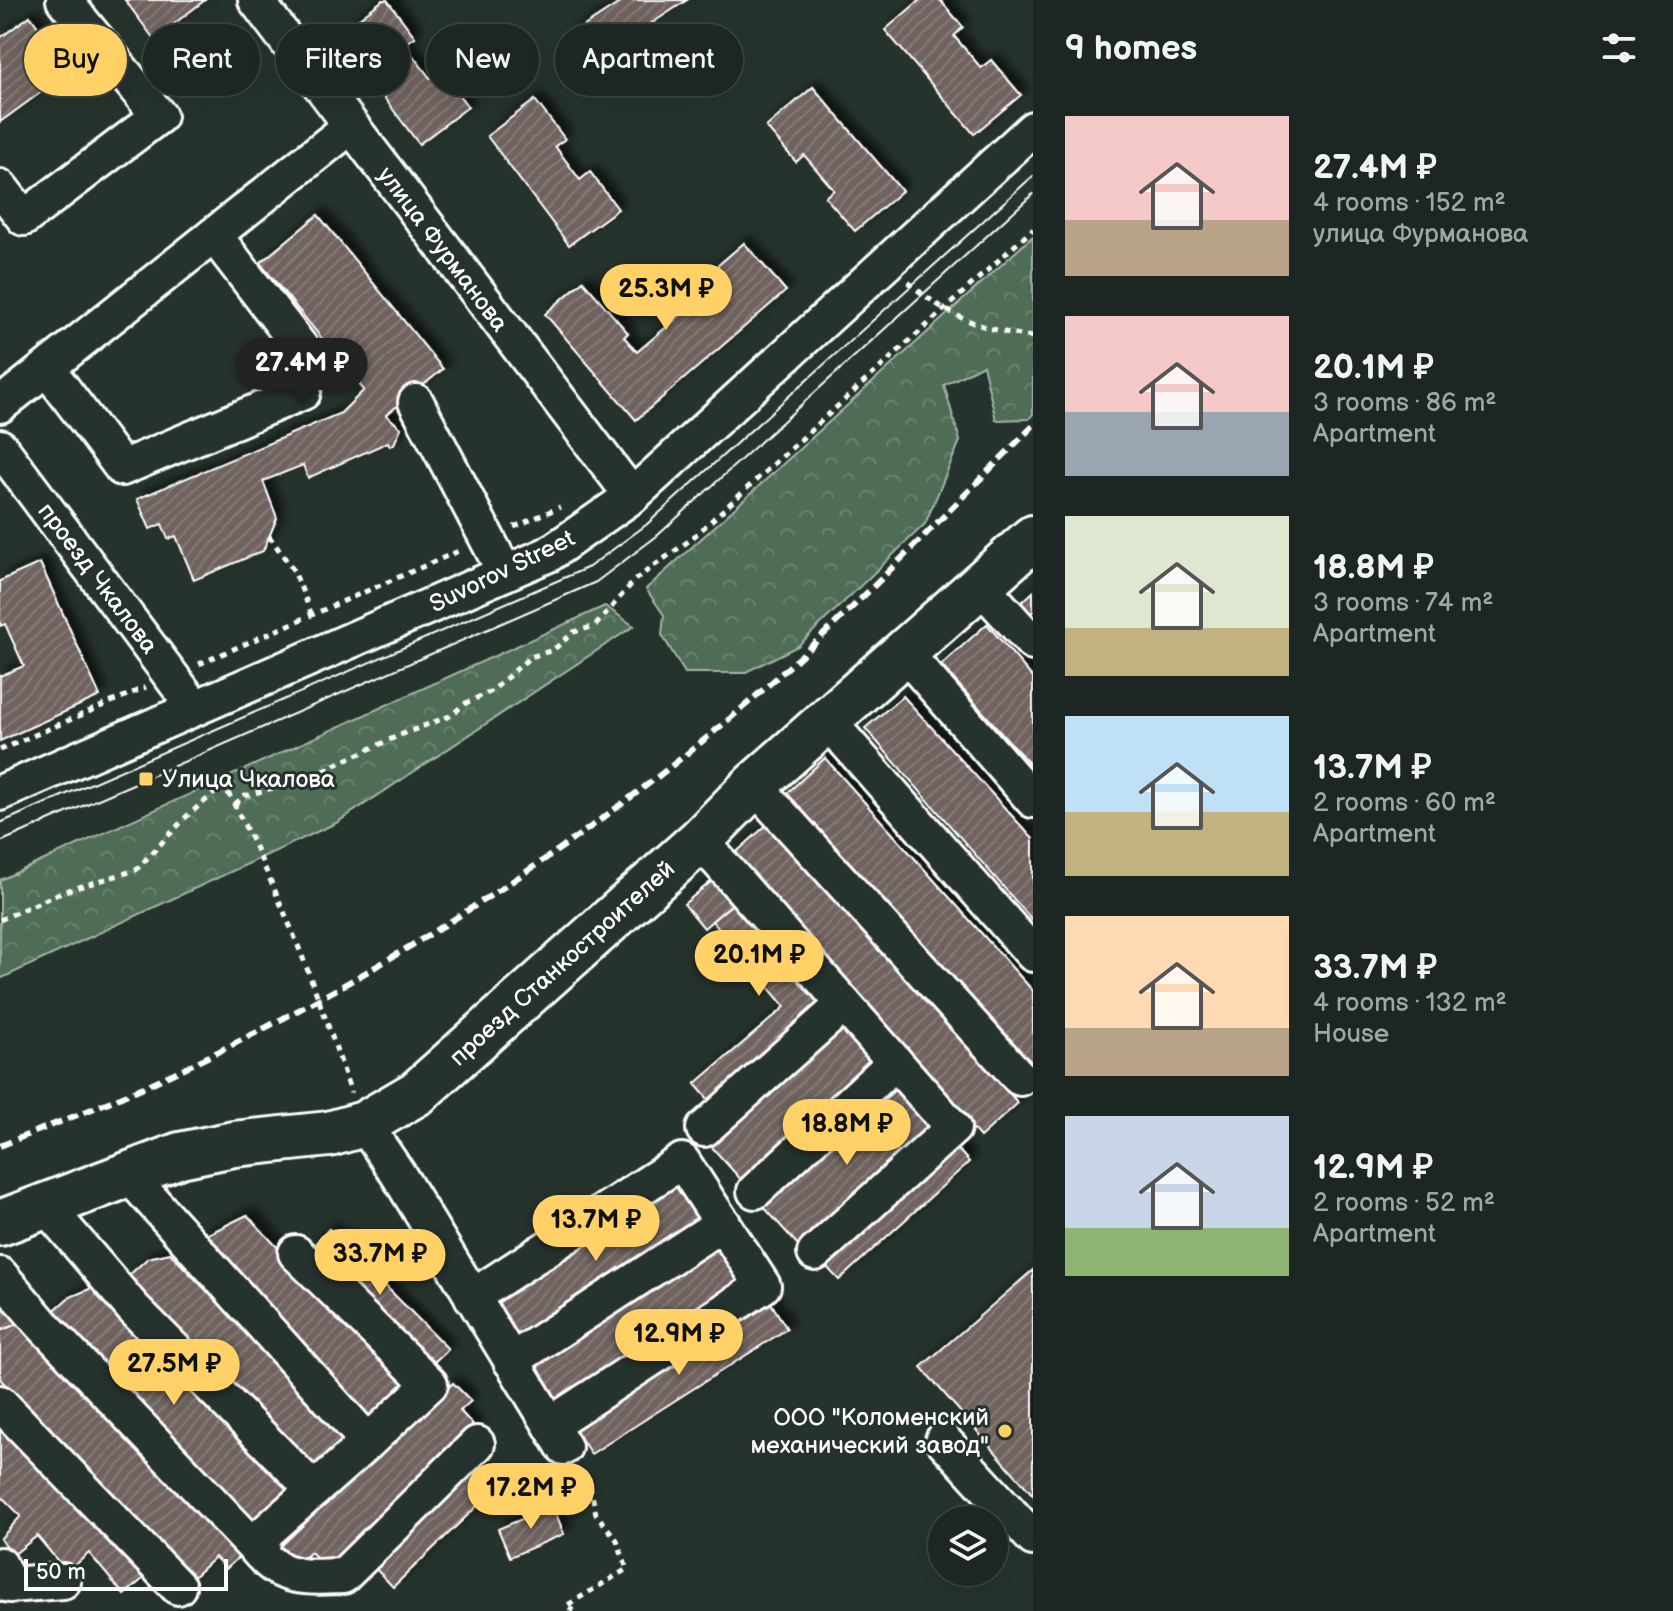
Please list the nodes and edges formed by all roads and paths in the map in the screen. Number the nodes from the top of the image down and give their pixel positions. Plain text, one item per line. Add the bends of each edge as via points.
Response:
1 (64, 0) edge
2 (256, 0) edge
3 (351, 126) junction
4 (1033, 129) edge
5 (0, 187) edge
6 (1033, 229) edge
7 (214, 235) junction
8 (887, 263) junction
9 (1033, 337) edge
10 (47, 368) junction
11 (416, 402) dead end
12 (0, 405) edge
13 (0, 447) edge
14 (623, 487) junction
15 (269, 536) dead end
16 (1033, 538) edge
17 (487, 539) junction
18 (505, 573) junction
19 (980, 585) junction
20 (312, 615) junction
21 (1033, 643) edge
22 (904, 652) junction
23 (171, 676) junction
24 (195, 708) junction
25 (827, 720) junction
26 (0, 750) edge
27 (754, 785) junction
28 (0, 793) edge
29 (1033, 800) edge
30 (235, 804) junction
31 (700, 840) junction
32 (0, 920) edge
33 (1033, 954) edge
34 (844, 1004) junction
35 (895, 1062) junction
36 (1020, 1078) dead end
37 (364, 1124) junction
38 (704, 1129) dead end
39 (127, 1173) junction
40 (755, 1191) dead end
41 (45, 1205) junction
42 (0, 1223) edge
43 (723, 1223) junction
44 (296, 1253) dead end
45 (815, 1253) dead end
46 (0, 1275) edge
47 (472, 1297) junction
48 (511, 1361) junction
49 (0, 1403) edge
50 (557, 1436) junction
51 (943, 1440) dead end
52 (368, 1442) junction
53 (477, 1444) dead end
54 (314, 1490) junction
55 (1033, 1538) edge
56 (261, 1554) junction
57 (3, 1579) edge
58 (63, 1581) dead end
59 (178, 1587) dead end
60 (574, 1611) edge

1 - 5 street via 159,116 24,218
2 - 3 street, улица Фурманова
3 - 7 street
3 - 14 street, улица Фурманова
4 - 8 street, Suvorov Street
6 - 30 path via 702,530 636,579 595,626 530,657 492,691 450,716
7 - 10 street
7 - 10 street via 308,357 303,392 122,468
8 - 9 path via 953,316
8 - 14 street, Suvorov Street
10 - 12 street
11 - 17 street
13 - 23 street, проезд Чкалова
14 - 17 path via 575,501
14 - 18 street, Suvorov Street via 549,554
15 - 20 path via 294,571
16 - 19 main road, проезд Станкостроителей
17 - 18 street
17 - 20 path
18 - 24 street, Suvorov Street
19 - 21 street
19 - 22 main road, проезд Станкостроителей
20 - 23 path
22 - 25 main road, проезд Станкостроителей
22 - 29 street
23 - 24 street, проезд Чкалова
23 - 26 path
24 - 28 street, Suvorov Street
25 - 27 main road, проезд Станкостроителей
25 - 33 street
27 - 31 main road, проезд Станкостроителей
27 - 36 street
30 - 32 path via 224,785 136,870 62,892
30 - 37 path via 301,946
31 - 34 street
31 - 37 main road, проезд Станкостроителей via 417,1093
34 - 35 street
34 - 38 street
35 - 40 street
35 - 45 street via 953,1128
37 - 39 main road, проезд Станкостроителей via 329,1134 180,1155
37 - 47 street
39 - 41 main road, проезд Станкостроителей
39 - 52 street
41 - 42 main road, проезд Станкостроителей
41 - 54 street via 133,1308
43 - 47 street via 682,1161
43 - 48 street
43 - 50 street via 763,1286
44 - 52 street via 430,1384
46 - 56 street
47 - 48 street
48 - 50 street
49 - 59 street
50 - 60 path via 591,1490 596,1514 617,1540 627,1569 566,1606
51 - 55 street
52 - 54 street
53 - 56 street via 343,1576 308,1577 274,1569
54 - 56 street via 264,1534
57 - 58 street

